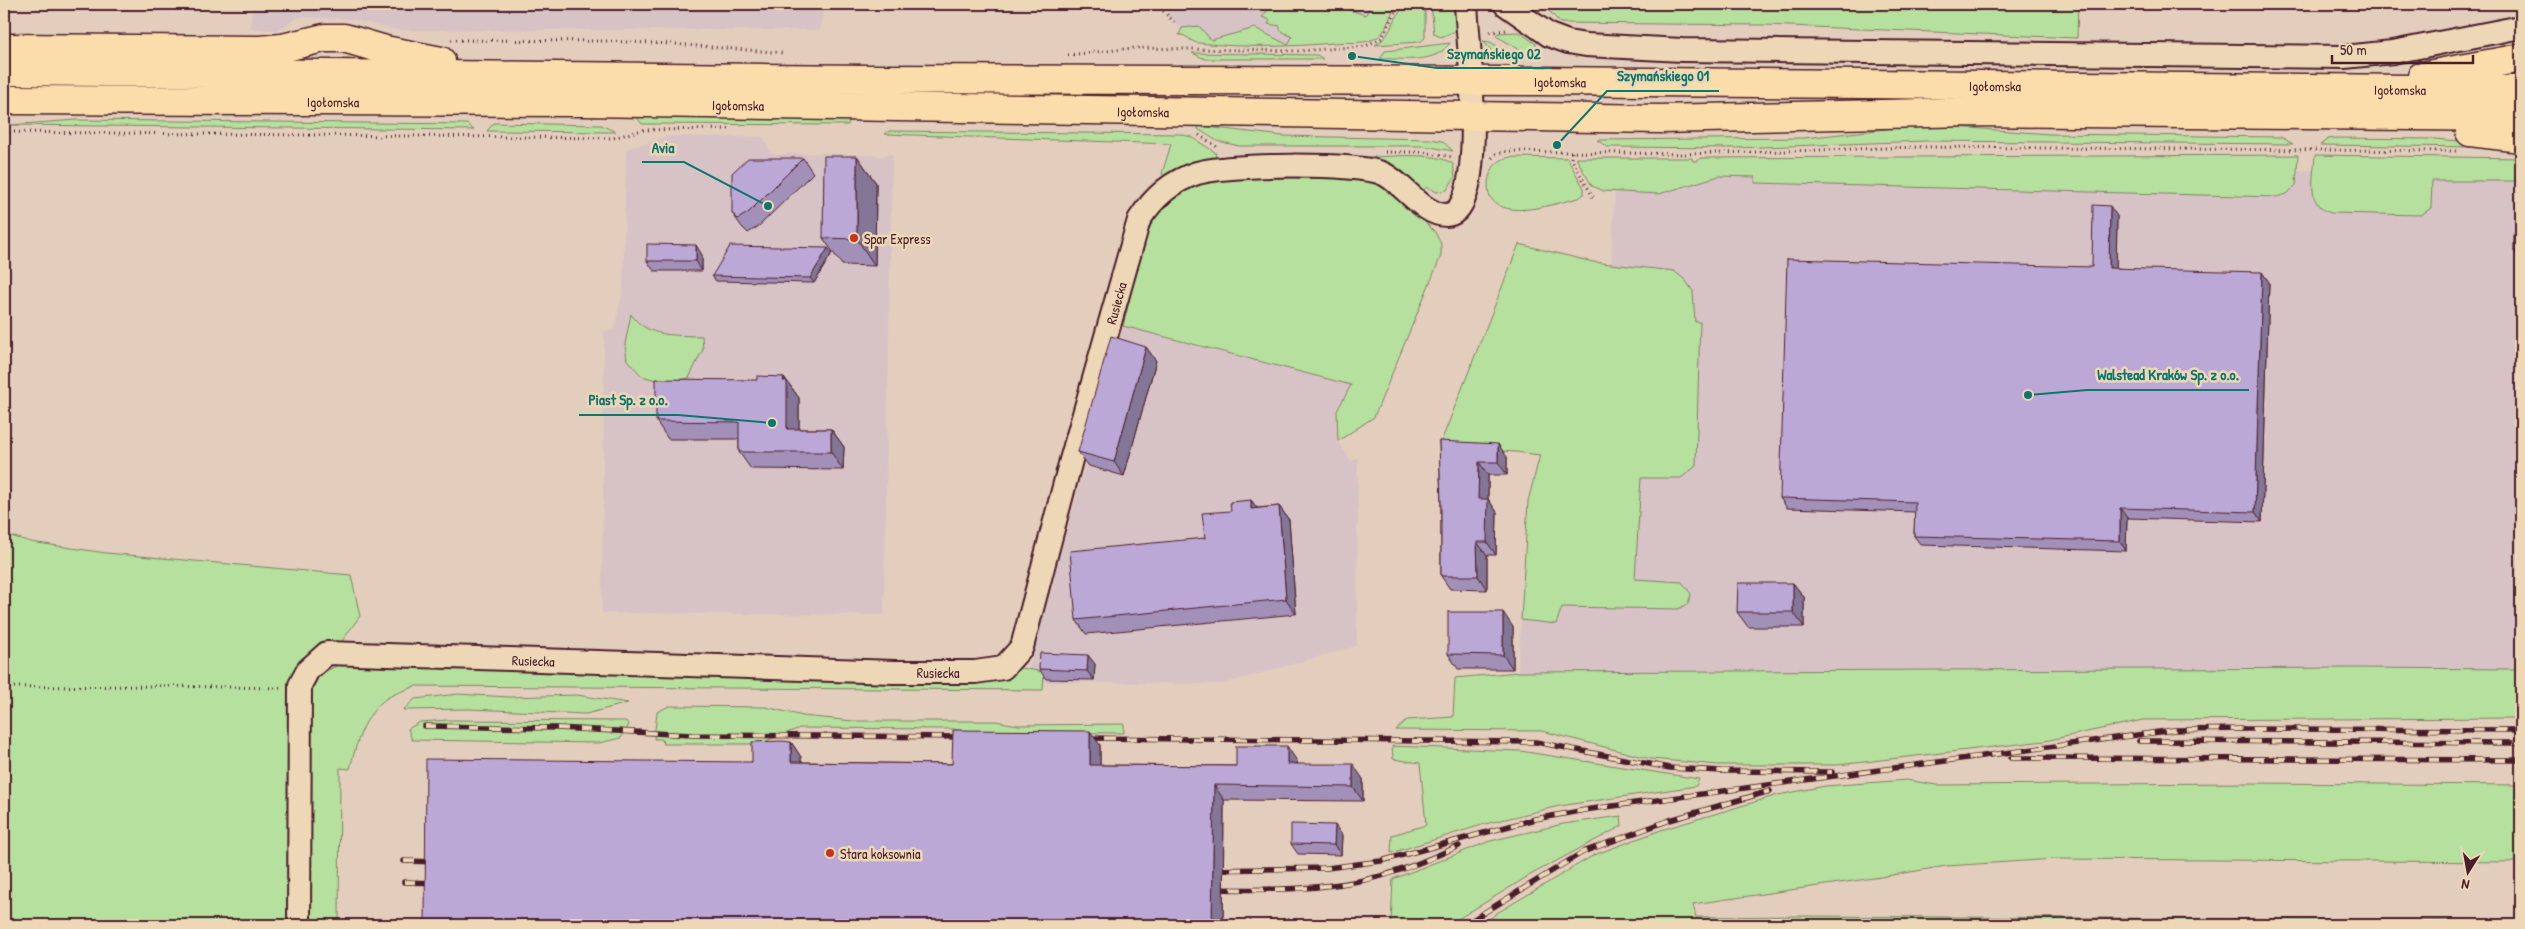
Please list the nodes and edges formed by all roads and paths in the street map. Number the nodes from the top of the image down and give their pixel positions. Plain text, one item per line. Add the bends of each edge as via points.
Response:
1 (1156, 4) edge
2 (1402, 4) edge
3 (1466, 4) edge
4 (1506, 4) edge
5 (1174, 22) dead end
6 (2521, 27) edge
7 (442, 40) dead end
8 (4, 48) edge
9 (792, 54) dead end
10 (1063, 56) dead end
11 (2521, 58) edge
12 (4, 71) edge
13 (529, 75) junction
14 (1470, 81) junction
15 (2343, 88) junction
16 (2521, 90) edge
17 (4, 100) edge
18 (105, 101) junction
19 (4, 115) edge
20 (2345, 116) junction
21 (1472, 117) junction
22 (2521, 117) edge
23 (642, 130) dead end
24 (4, 132) edge
25 (1197, 133) dead end
26 (2521, 138) edge
27 (1226, 151) dead end
28 (2460, 151) dead end
29 (1384, 152) dead end
30 (1572, 152) junction
31 (1460, 158) dead end
32 (1484, 158) dead end
33 (1593, 197) dead end
34 (300, 685) junction
35 (4, 687) edge
36 (299, 925) edge

1 - 5 path
2 - 10 path via 1394,13 1385,34 1366,46 1332,47 1328,50 1226,51 1134,48
3 - 14 street
4 - 6 street via 1548,35 1568,42 1682,50 2344,57 2393,52
7 - 9 path via 605,41
8 - 13 main road via 260,50 324,38 344,38 412,56
11 - 15 main road
12 - 13 main road, Igołomska
13 - 14 main road, Igołomska
14 - 15 main road, Igołomska
14 - 21 street
15 - 16 main road, Igołomska
17 - 18 main road, Igołomska
18 - 19 main road
18 - 21 main road, Igołomska via 584,102
20 - 21 main road, Igołomska via 1971,112 1660,119
20 - 22 main road, Igołomska
20 - 26 main road
21 - 34 street, Rusiecka via 1471,178 1461,208 1452,214 1439,214 1382,173 1356,167 1216,168 1182,179 1150,204 1140,220 1022,647 1003,668 975,672 894,672 327,653 308,670
23 - 24 path via 613,138
25 - 27 path
28 - 30 path via 1920,147 1746,153
29 - 31 path via 1423,152
30 - 32 path via 1508,151 1491,159
30 - 33 path via 1571,158
34 - 35 path via 280,688
34 - 36 street

